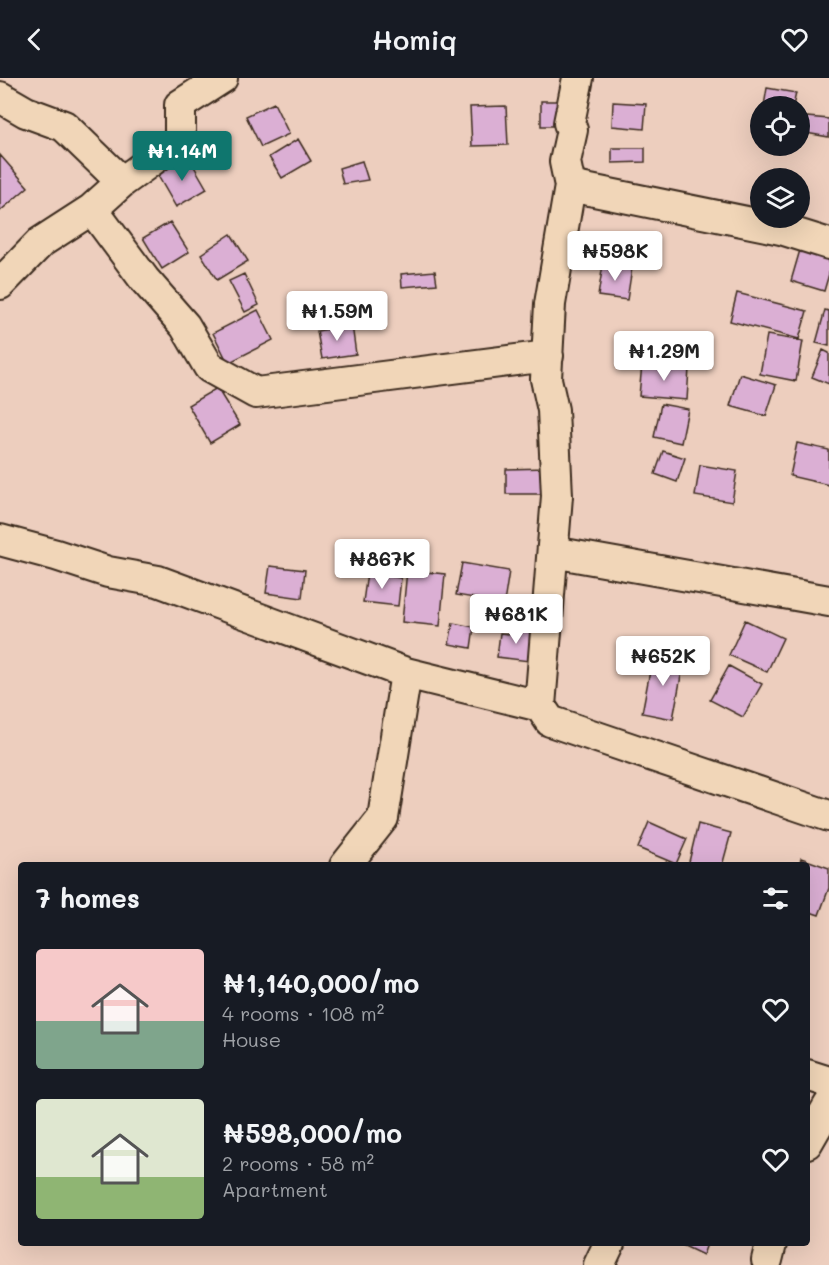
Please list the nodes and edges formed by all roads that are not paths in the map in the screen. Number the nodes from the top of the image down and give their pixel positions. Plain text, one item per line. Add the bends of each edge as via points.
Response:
1 (222, 78) edge
2 (578, 78) edge
3 (0, 97) edge
4 (122, 182) junction
5 (570, 186) junction
6 (92, 209) junction
7 (829, 244) edge
8 (0, 284) edge
9 (548, 357) junction
10 (0, 540) edge
11 (553, 552) junction
12 (829, 601) edge
13 (406, 673) junction
14 (540, 706) junction
15 (829, 816) edge
16 (348, 862) edge
17 (810, 1076) edge
18 (829, 1082) edge
19 (829, 1105) edge
20 (810, 1138) edge
21 (608, 1246) edge
22 (599, 1265) edge

1 - 4 street via 180,105 180,140
2 - 5 street via 565,162
3 - 4 street via 64,126
4 - 6 street
5 - 7 street via 781,229
5 - 9 street via 550,304
6 - 8 street via 41,242
6 - 9 street via 185,326 209,367 256,393
9 - 11 street via 546,379 553,410 557,496
10 - 13 street via 108,573 179,587
11 - 12 street
11 - 14 street
13 - 14 street
13 - 16 street via 383,818
14 - 15 street via 550,721
17 - 18 street
19 - 20 street
21 - 22 street

